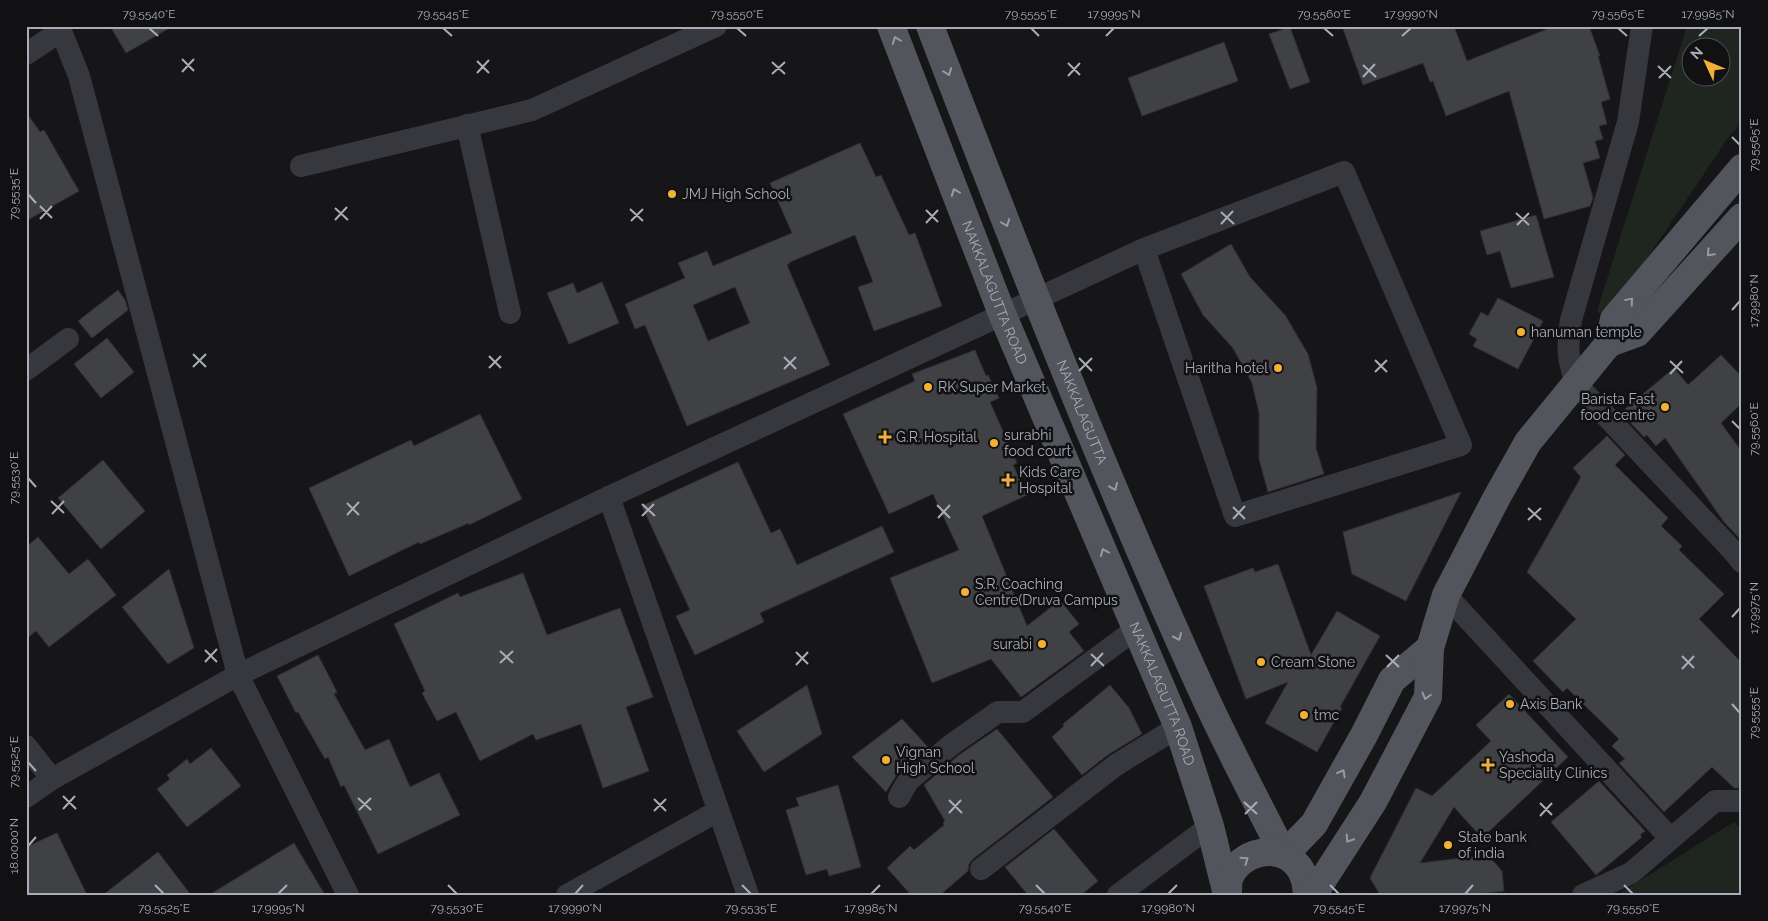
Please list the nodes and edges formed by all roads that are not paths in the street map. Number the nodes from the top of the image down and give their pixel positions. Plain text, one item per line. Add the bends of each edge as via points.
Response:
1 (716, 26) edge
2 (891, 26) edge
3 (930, 26) edge
4 (1642, 26) edge
5 (60, 29) edge
6 (26, 54) edge
7 (468, 125) junction
8 (301, 166) dead end
9 (1742, 168) edge
10 (1742, 217) edge
11 (1144, 249) junction
12 (1036, 300) junction
13 (510, 313) dead end
14 (1003, 316) junction
15 (68, 339) dead end
16 (1609, 343) junction
17 (26, 370) edge
18 (1576, 384) junction
19 (610, 498) junction
20 (1739, 553) edge
21 (1446, 595) junction
22 (1136, 629) junction
23 (1430, 648) junction
24 (238, 676) junction
25 (1178, 727) junction
26 (26, 746) edge
27 (52, 779) junction
28 (26, 797) edge
29 (899, 797) dead end
30 (1742, 800) edge
31 (718, 811) junction
32 (1210, 826) junction
33 (1670, 838) junction
34 (1284, 855) junction
35 (982, 869) dead end
36 (348, 895) edge
37 (567, 895) edge
38 (748, 895) edge
39 (1118, 895) edge
40 (1227, 895) edge
41 (1307, 895) edge
42 (1313, 895) edge
43 (1583, 895) edge

1 - 7 street via 532,110
14 -> 2 main road, NAKKALAGUTTA ROAD
3 -> 12 main road, NAKKALAGUTTA
4 - 18 street via 1628,122 1571,320 1568,358
5 - 6 street
5 - 24 street via 79,76
7 - 8 street
7 - 13 street
16 -> 9 main road via 1614,319
10 -> 16 main road via 1636,333
11 - 11 street via 1344,172 1461,445 1235,516
11 - 12 street
12 - 14 street
12 -> 34 main road, NAKKALAGUTTA via 1200,686
14 - 19 street
22 -> 14 main road, NAKKALAGUTTA ROAD
15 - 17 street
16 - 18 main road
18 - 20 street
18 - 21 main road via 1528,442
19 - 24 street
19 - 31 street
21 - 23 main road
21 - 33 street
22 - 25 main road, NAKKALAGUTTA ROAD
22 - 29 street via 1023,712 998,712 951,745 908,781
34 -> 23 main road via 1314,824 1392,680
23 -> 42 main road via 1428,697 1373,802
24 - 27 street
24 - 36 street
25 - 32 main road, NAKKALAGUTTA ROAD
25 - 35 street via 1116,765
26 - 27 street
27 - 28 street
30 - 33 street via 1715,801
31 - 37 street
31 - 38 street
32 - 39 street
32 - 40 main road, NAKKALAGUTTA ROAD
33 - 43 street via 1631,872
40 -> 34 main road via 1229,880 1238,865 1251,855 1268,851
34 - 41 main road, NAKKALAGUTTA via 1297,865 1306,879

